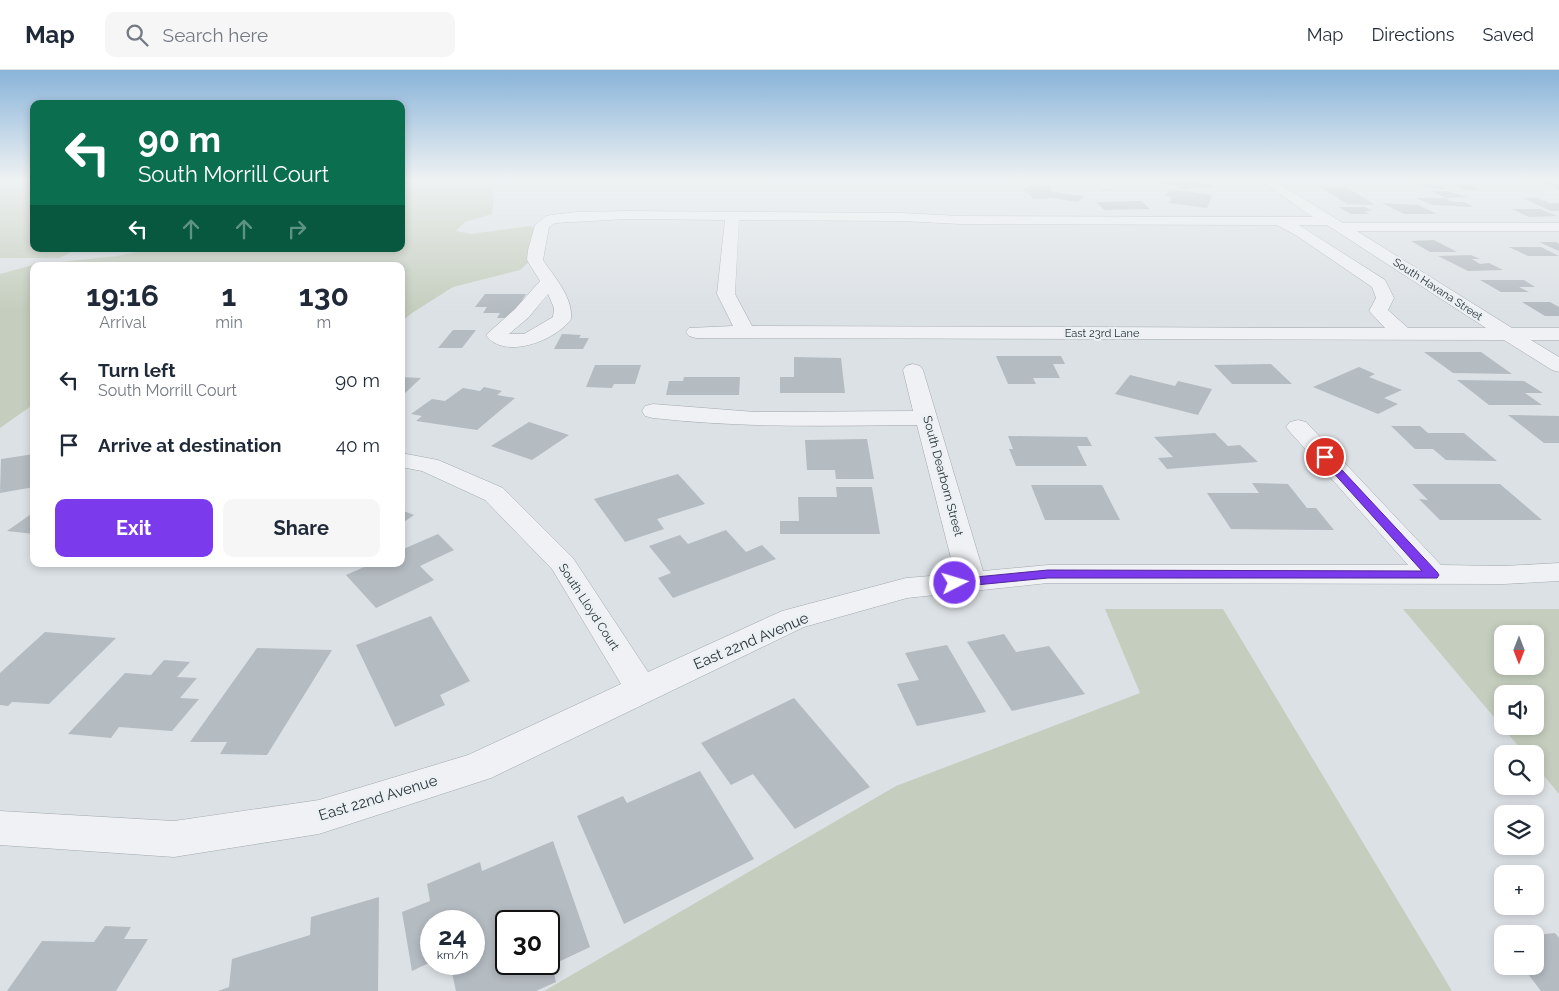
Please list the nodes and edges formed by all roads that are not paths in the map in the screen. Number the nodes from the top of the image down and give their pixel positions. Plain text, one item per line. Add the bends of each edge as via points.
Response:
1 (544, 224) edge
2 (731, 224) edge
3 (1284, 224) edge
4 (1336, 224) joint
5 (1559, 227) edge
6 (549, 282) dead end
7 (696, 332) dead end
8 (745, 332) junction
9 (1404, 334) junction
10 (1509, 334) junction
11 (1559, 334) edge
12 (1559, 366) edge
13 (913, 370) dead end
14 (653, 411) dead end
15 (927, 418) junction
16 (1298, 427) dead end
17 (405, 461) edge
18 (1559, 572) edge
19 (1433, 575) junction
20 (972, 582) junction
21 (641, 689) junction
22 (0, 828) edge

1 - 6 street via 535,260
2 - 8 street via 726,294
3 - 9 street via 1379,284 1386,298 1378,311
4 - 5 street
4 - 10 street, South Havana Street
7 - 8 street, East 23rd Lane
8 - 9 street, East 23rd Lane
9 - 10 street, East 23rd Lane
10 - 11 street, East 23rd Lane
10 - 12 street, South Havana Street
13 - 15 street, South Dearborn Street
14 - 15 street via 745,419
15 - 20 street, South Dearborn Street
16 - 19 street
17 - 21 street, South Lloyd Court via 429,465 494,494 562,564
18 - 19 street, East 22nd Avenue
19 - 20 street, East 22nd Avenue via 1048,574
20 - 21 street, East 22nd Avenue via 906,588 793,619
21 - 22 street, East 22nd Avenue via 478,767 319,817 174,839

